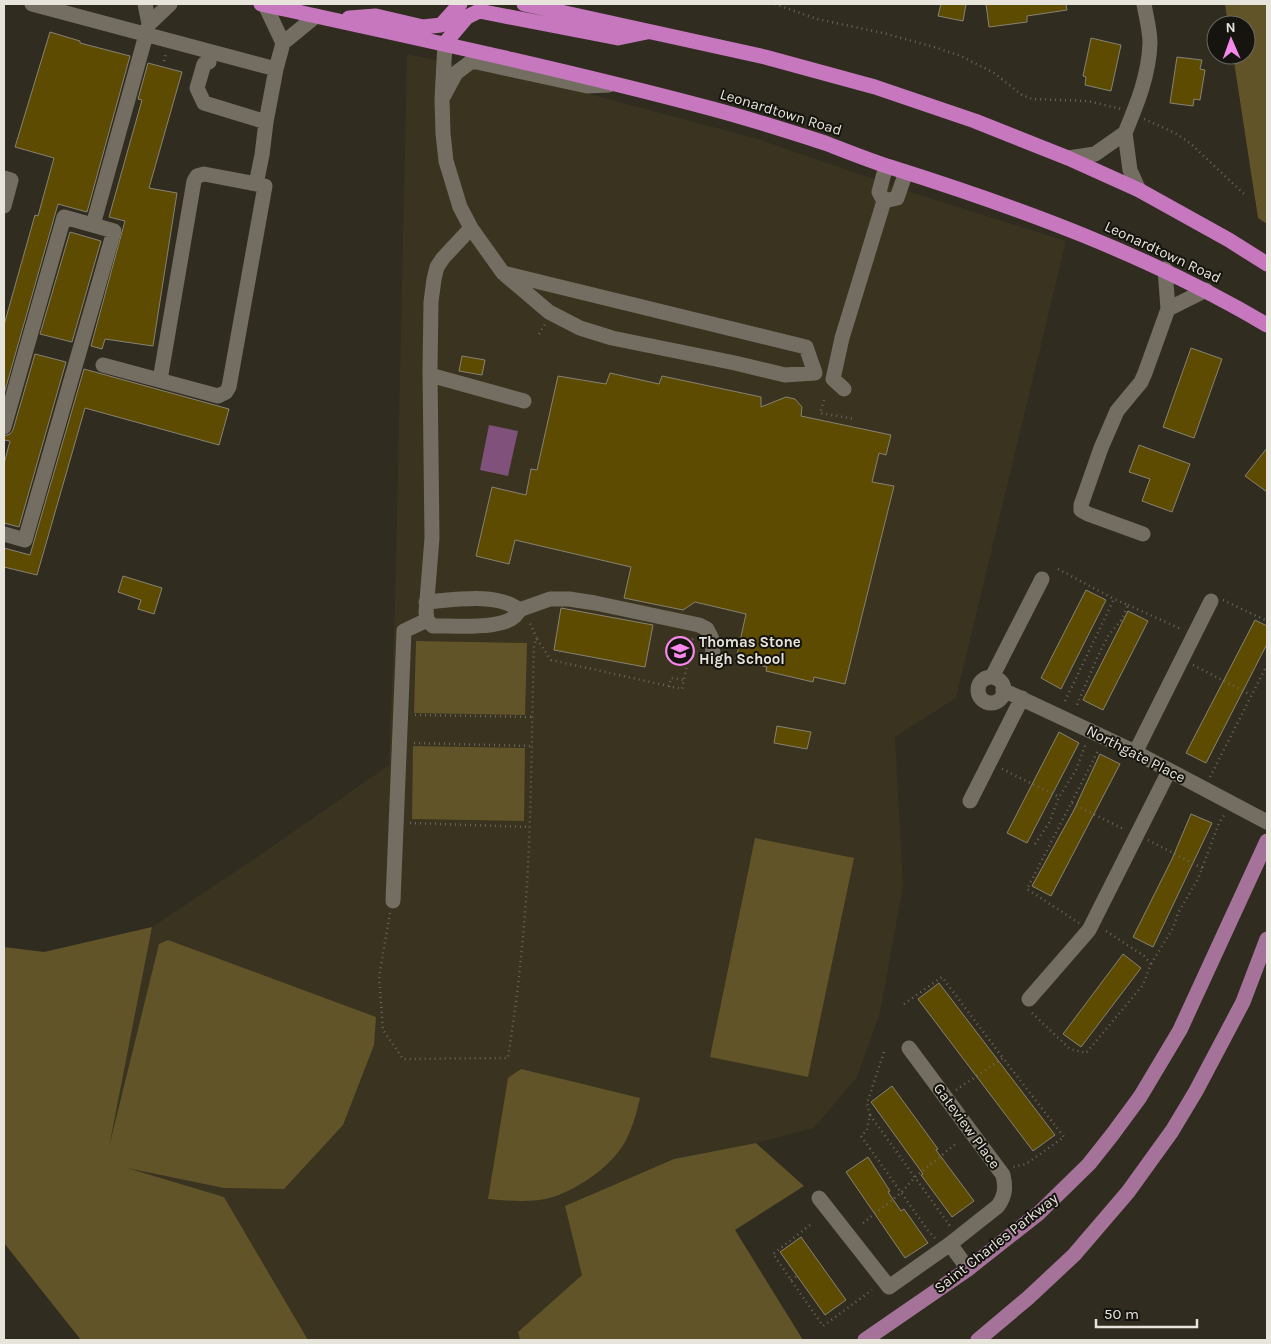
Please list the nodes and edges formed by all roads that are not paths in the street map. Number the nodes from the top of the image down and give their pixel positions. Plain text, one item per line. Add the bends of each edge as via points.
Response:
1 (32, 4) edge
2 (145, 4) edge
3 (170, 4) edge
4 (263, 4) edge
5 (460, 4) edge
6 (524, 4) edge
7 (1144, 4) edge
8 (316, 16) junction
9 (332, 19) junction
10 (148, 29) junction
11 (651, 31) junction
12 (283, 43) junction
13 (445, 43) junction
14 (211, 57) junction
15 (276, 69) junction
16 (612, 84) junction
17 (442, 99) junction
18 (266, 122) junction
19 (1125, 133) junction
20 (1068, 158) junction
21 (886, 166) junction
22 (906, 172) junction
23 (4, 178) edge
24 (256, 184) junction
25 (1139, 190) junction
26 (884, 201) junction
27 (4, 206) edge
28 (93, 225) junction
29 (471, 228) junction
30 (1267, 264) edge
31 (1165, 269) junction
32 (503, 273) junction
33 (1206, 290) junction
34 (1168, 309) junction
35 (1267, 325) edge
36 (103, 364) dead end
37 (430, 376) junction
38 (160, 380) junction
39 (844, 389) dead end
40 (524, 401) dead end
41 (4, 427) edge
42 (4, 534) edge
43 (1143, 534) dead end
44 (1042, 579) dead end
45 (1217, 600) road end
46 (426, 602) junction
47 (524, 613) junction
48 (427, 620) junction
49 (713, 655) dead end
50 (992, 678) junction
51 (1003, 690) junction
52 (1022, 698) junction
53 (1135, 752) junction
54 (1169, 770) junction
55 (970, 801) dead end
56 (1267, 822) edge
57 (1267, 842) edge
58 (392, 901) road end
59 (1267, 939) edge
60 (1030, 1006) road end
61 (909, 1048) dead end
62 (820, 1198) dead end
63 (944, 1243) junction
64 (968, 1269) junction
65 (865, 1340) edge
66 (978, 1340) edge

1 - 10 street
2 - 10 street
3 - 10 street
4 - 8 highway, Leonardtown Road
4 - 12 street
5 - 9 highway via 441,25 422,27 376,16
6 - 11 highway
7 - 19 street via 1150,40 1149,57
8 - 9 highway, Leonardtown Road
8 - 12 street
9 - 13 highway, Leonardtown Road
10 - 14 street
10 - 28 street
11 - 13 highway via 620,38 479,11 468,17
11 - 20 highway via 875,87 975,121
12 - 15 street
13 - 16 highway, Leonardtown Road
13 - 17 street
14 - 15 street
14 - 18 street via 204,64 197,88 204,103
15 - 18 street
16 - 17 street via 586,86 472,61 456,73
16 - 21 highway, Leonardtown Road via 724,112 825,143
17 - 29 street via 446,161 460,207
18 - 24 street
19 - 20 street via 1095,154
19 - 25 street via 1130,170
20 - 25 highway
21 - 22 highway, Leonardtown Road
21 - 26 street via 879,192
22 - 26 street via 897,198
22 - 31 highway, Leonardtown Road via 1056,224
23 - 27 street via 11,180
24 - 38 street via 204,174 194,181
24 - 38 street via 265,186 229,386 218,396
25 - 30 highway
26 - 39 street via 842,338 833,379
28 - 41 street via 64,217
28 - 42 street via 114,231 26,540
29 - 32 street
29 - 37 street via 437,267 431,302
31 - 33 highway, Leonardtown Road
31 - 34 street
32 - 32 street via 549,312 580,328 612,338 784,375 815,373 806,348
33 - 34 street
33 - 35 highway, Leonardtown Road
34 - 43 street via 1145,373 1117,412 1081,505 1081,510 1088,514
36 - 38 street
37 - 40 street
37 - 46 street via 432,538
44 - 50 street
45 - 53 street via 1194,635
46 - 47 street via 502,600
46 - 48 street
47 - 48 street via 499,624 433,626
47 - 49 street via 550,599 569,599 699,626 707,629 712,639
48 - 58 street via 404,631
50 - 51 street via 999,681
50 - 51 street via 981,682 980,698 995,702
51 - 52 street, Northgate Place
52 - 53 street, Northgate Place
52 - 55 street
53 - 54 street, Northgate Place
54 - 56 street, Northgate Place
54 - 60 street via 1089,930
57 - 64 main road, Saint Charles Parkway via 1180,1030 1140,1098 1067,1187
59 - 66 main road via 1243,1002 1172,1131 1128,1192 1074,1255
61 - 63 street, Gateview Place via 1003,1175 1005,1190 998,1206
62 - 63 street, Gateview Place via 890,1287
63 - 64 street
64 - 65 main road, Saint Charles Parkway

